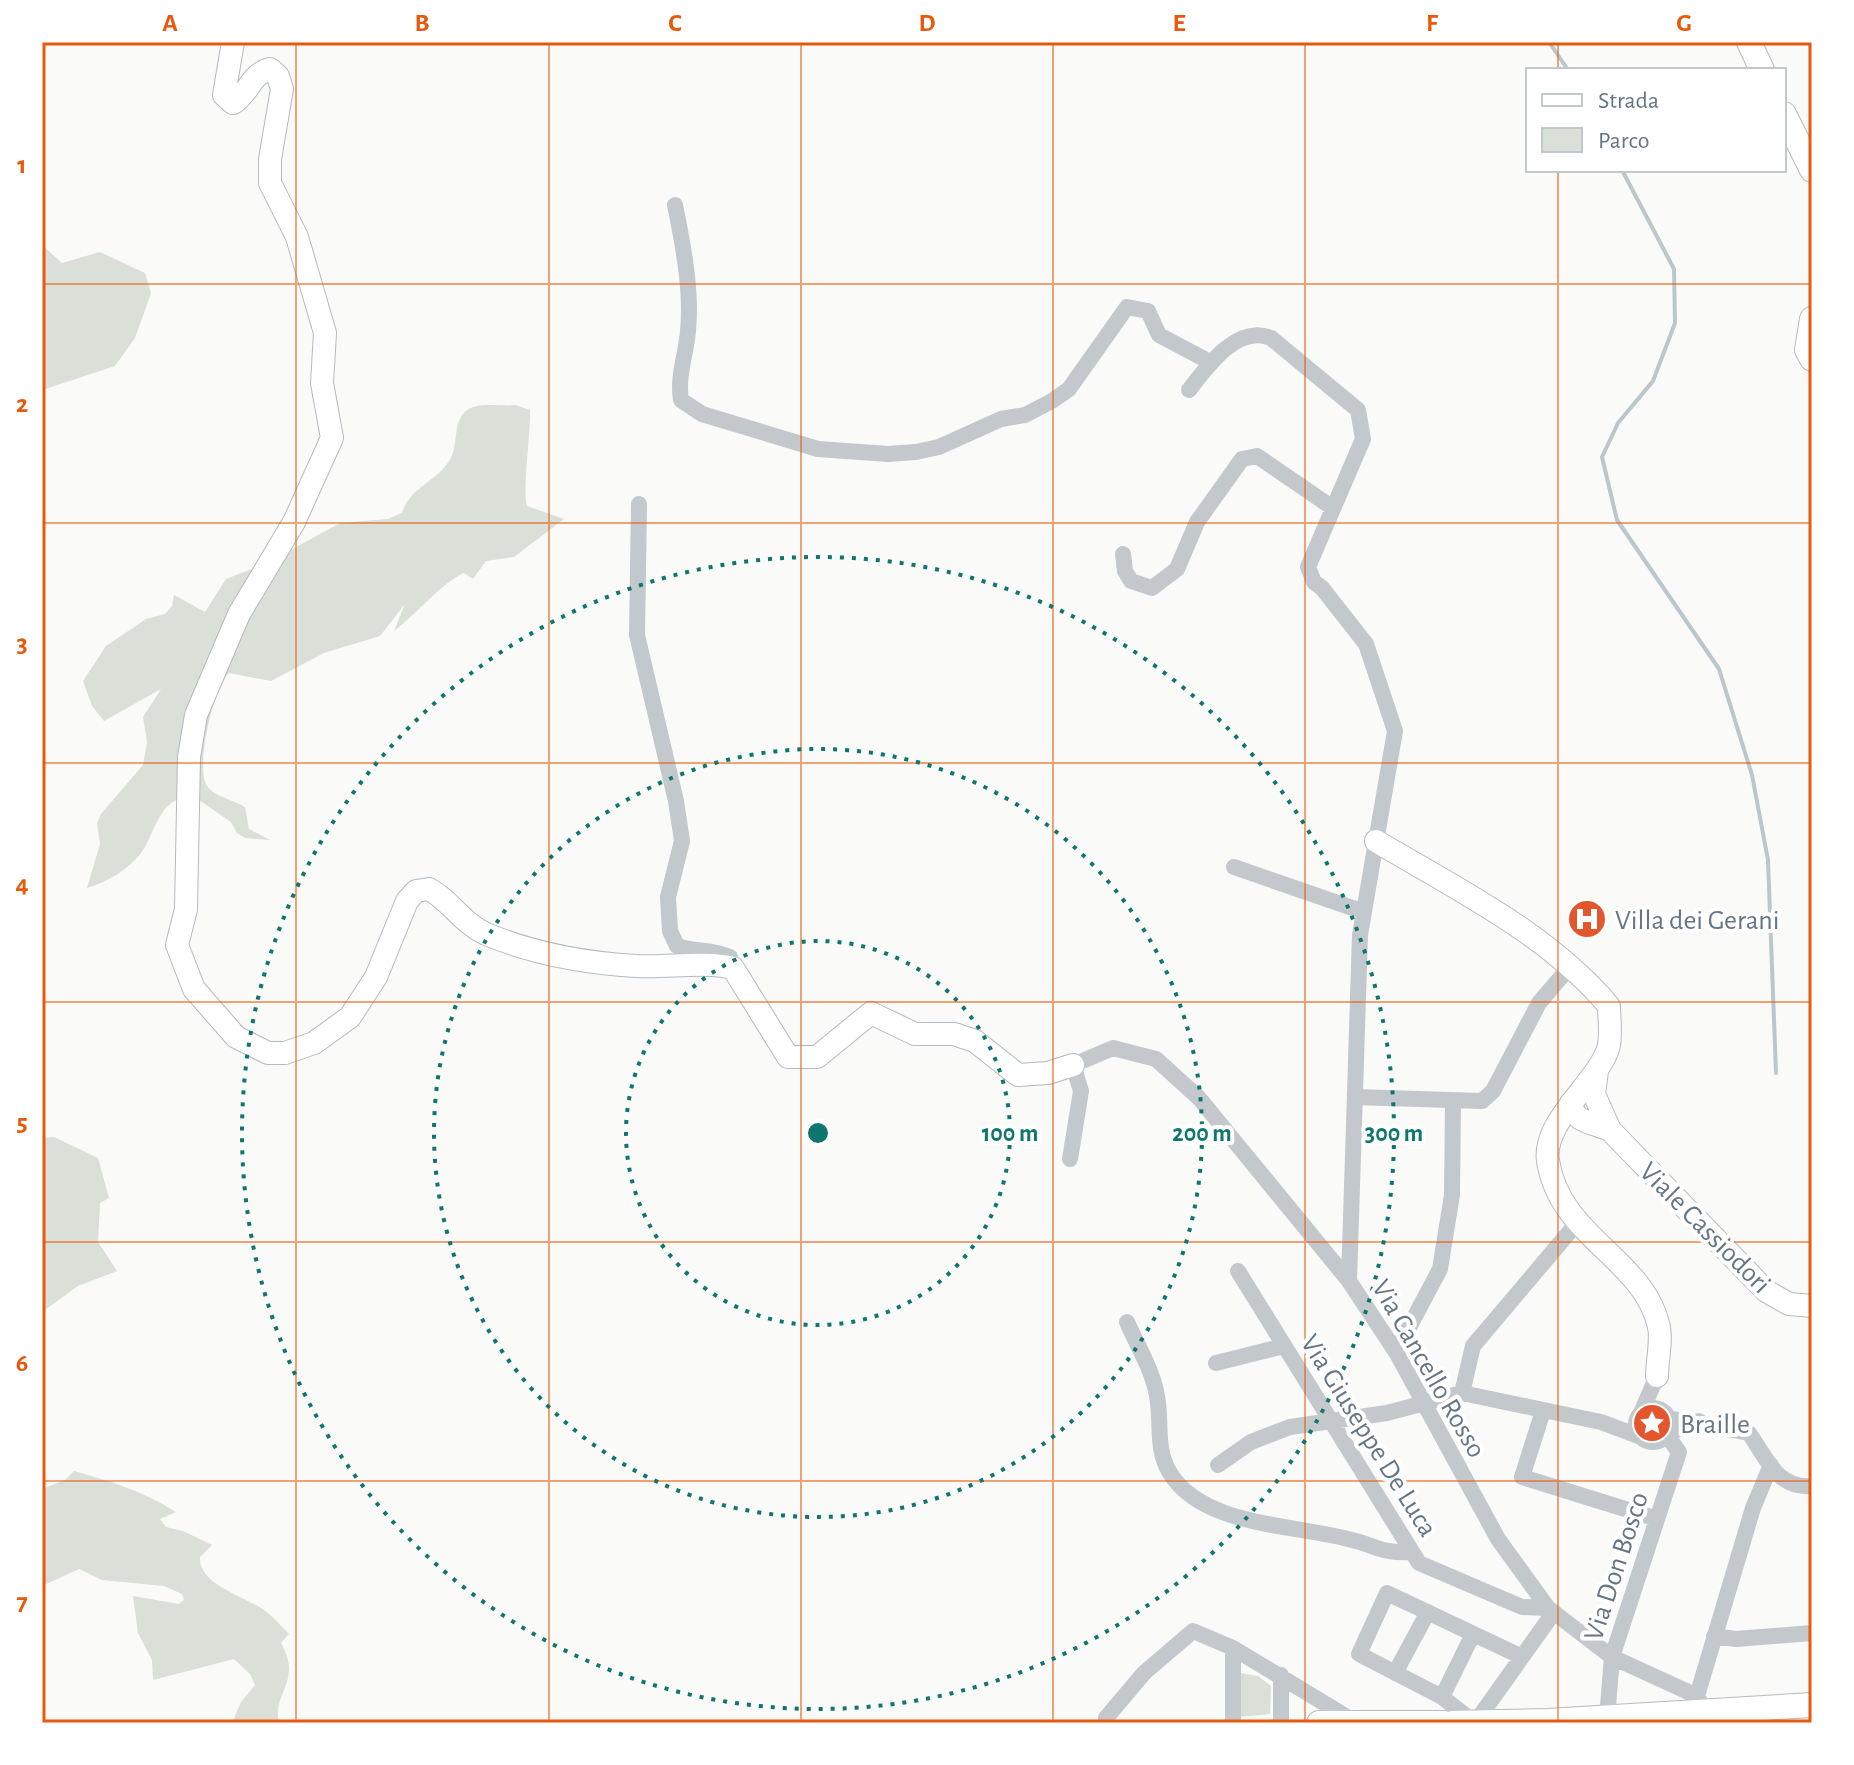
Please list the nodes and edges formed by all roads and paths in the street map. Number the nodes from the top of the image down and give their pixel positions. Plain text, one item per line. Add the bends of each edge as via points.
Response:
1 (233, 42) edge
2 (1749, 42) edge
3 (1761, 68) edge
4 (1786, 118) edge
5 (1812, 170) edge
6 (675, 205) dead end
7 (1812, 319) edge
8 (1812, 359) edge
9 (1210, 362) junction
10 (1189, 390) dead end
11 (639, 504) dead end
12 (1333, 508) junction
13 (1123, 554) dead end
14 (1376, 841) junction
15 (1234, 867) dead end
16 (1364, 912) junction
17 (733, 968) junction
18 (1568, 969) junction
19 (1073, 1065) junction
20 (1355, 1097) junction
21 (1453, 1103) junction
22 (1585, 1106) junction
23 (1070, 1159) dead end
24 (1577, 1223) junction
25 (1238, 1271) dead end
26 (1349, 1281) junction
27 (1812, 1306) edge
28 (1127, 1322) dead end
29 (1284, 1346) junction
30 (1396, 1352) junction
31 (1216, 1363) dead end
32 (1657, 1376) junction
33 (1462, 1393) junction
34 (1422, 1402) junction
35 (1543, 1411) junction
36 (1640, 1415) junction
37 (1330, 1421) junction
38 (1601, 1422) junction
39 (1667, 1422) junction
40 (1641, 1437) junction
41 (1218, 1465) dead end
42 (1771, 1465) junction
43 (1812, 1486) edge
44 (1657, 1519) junction
45 (1412, 1552) junction
46 (1551, 1610) junction
47 (1428, 1612) junction
48 (1812, 1633) edge
49 (1473, 1634) junction
50 (1714, 1636) junction
51 (1233, 1648) junction
52 (1520, 1656) junction
53 (1612, 1657) junction
54 (1395, 1673) junction
55 (1281, 1675) junction
56 (1442, 1697) junction
57 (1812, 1705) edge
58 (1704, 1715) edge
59 (1784, 1715) edge
60 (1607, 1718) junction
61 (1357, 1722) edge
62 (1106, 1723) edge
63 (1233, 1723) edge
64 (1281, 1723) edge
65 (1319, 1723) edge
66 (1444, 1723) edge
67 (1453, 1723) edge
68 (1475, 1723) edge

1 - 17 street via 224,95 233,103 241,99 257,74 270,69 282,89 270,183 297,237 325,333 322,383 332,438 294,522 239,614 196,715 188,769 186,909 177,945 194,989 250,1046 285,1053 314,1043 350,1017 376,977 407,901 416,891 429,889 466,924 489,935 580,961
2 - 3 main road
4 - 5 main road
6 - 9 street via 688,304 681,400 702,414 776,438 818,449 902,453 939,447 1001,419 1025,415 1069,389 1127,307 1148,311 1159,335
7 - 8 main road via 1807,350
9 - 10 street
9 - 12 street via 1241,338 1260,333 1358,410 1363,439
11 - 17 street via 637,635 682,841 668,897 670,931 677,946 717,951 730,957
12 - 13 street via 1257,456 1242,459 1197,522 1177,569 1167,579 1152,588 1131,581
12 - 14 street via 1308,567 1314,582 1366,644 1395,731
14 - 16 street
14 - 18 street via 1534,935
15 - 16 street
16 - 20 street
17 - 19 street via 788,1057 817,1057 871,1013 915,1034 954,1034 975,1041 1018,1075
18 - 21 street via 1539,1003 1493,1091 1482,1101
18 - 22 street via 1609,1006 1609,1047
19 - 23 street via 1081,1091
19 - 26 street, Via Cancello Rosso via 1113,1048 1156,1059 1199,1098
20 - 21 street
20 - 26 street
21 - 30 street via 1452,1195 1440,1269
22 - 24 street via 1555,1132 1547,1156 1553,1188
22 - 27 street, Viale Cassiodori via 1766,1291 1789,1304
24 - 32 street via 1642,1290 1659,1327
24 - 33 street via 1473,1346
25 - 29 street, Via Giuseppe De Luca
26 - 30 street, Via Cancello Rosso
28 - 45 street via 1157,1395 1160,1445 1170,1473 1189,1494 1243,1520 1349,1539 1388,1553
29 - 31 street
29 - 37 street, Via Giuseppe De Luca
30 - 34 street, Via Cancello Rosso
32 - 36 street
32 - 39 street
33 - 34 street
33 - 35 street
34 - 37 street
34 - 46 street, Via Cancello Rosso via 1498,1539
35 - 38 street
35 - 44 street via 1522,1477
36 - 38 street
36 - 39 street via 1653,1408
36 - 40 street
37 - 41 street via 1290,1427 1251,1442
37 - 45 street, Via Giuseppe De Luca
38 - 40 street
39 - 40 street via 1655,1442
39 - 42 street via 1699,1421 1749,1433
39 - 44 street, Via Don Bosco via 1679,1452
42 - 43 street via 1794,1487
42 - 50 street
44 - 53 street, Via Don Bosco
45 - 46 street, Via Giuseppe De Luca via 1419,1563 1522,1607
46 - 52 street
46 - 53 street, Via Giuseppe De Luca
47 - 49 street
47 - 54 street
47 - 54 street via 1387,1593 1359,1654
48 - 50 street
49 - 52 street
49 - 56 street
50 - 58 street
51 - 55 street
51 - 62 street via 1193,1631 1144,1673
51 - 63 street
52 - 68 street
53 - 58 street
53 - 60 street, Via Don Bosco
54 - 56 street
55 - 61 street
55 - 64 street
56 - 68 street
57 - 59 main road
58 - 59 main road via 1751,1709
58 - 60 main road
60 - 68 main road
61 - 65 main road
61 - 66 main road
67 - 68 main road

